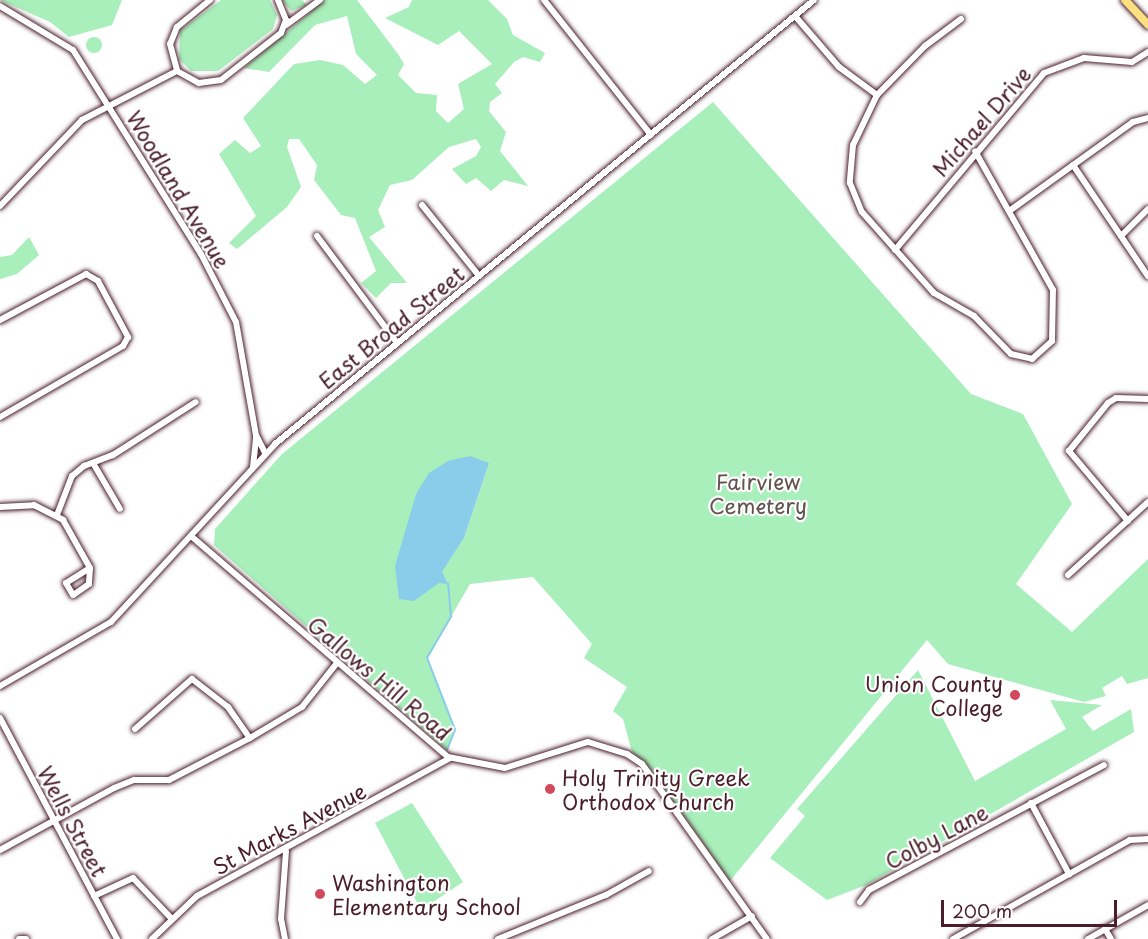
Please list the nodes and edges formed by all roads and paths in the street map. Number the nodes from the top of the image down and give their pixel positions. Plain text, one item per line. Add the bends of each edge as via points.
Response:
1 (210, 0) edge
2 (278, 0) edge
3 (320, 0) edge
4 (544, 0) edge
5 (814, 0) edge
6 (1125, 0) edge
7 (806, 2) edge
8 (0, 6) edge
9 (795, 16) junction
10 (961, 19) dead end
11 (286, 25) junction
12 (1148, 25) edge
13 (1148, 52) edge
14 (177, 71) junction
15 (877, 95) junction
16 (107, 103) junction
17 (1148, 118) edge
18 (651, 135) junction
19 (975, 151) junction
20 (1073, 165) junction
21 (422, 205) dead end
22 (0, 206) edge
23 (1012, 209) junction
24 (1148, 209) edge
25 (317, 236) dead end
26 (1121, 236) junction
27 (895, 250) junction
28 (479, 276) junction
29 (1148, 276) edge
30 (0, 320) edge
31 (397, 344) junction
32 (1148, 399) edge
33 (196, 402) dead end
34 (0, 417) edge
35 (256, 435) junction
36 (266, 453) junction
37 (93, 463) junction
38 (253, 467) junction
39 (1148, 502) edge
40 (0, 507) edge
41 (120, 509) dead end
42 (57, 515) junction
43 (1128, 521) junction
44 (191, 536) junction
45 (90, 568) junction
46 (1068, 575) dead end
47 (337, 663) junction
48 (12, 679) junction
49 (0, 680) edge
50 (0, 686) edge
51 (0, 718) edge
52 (135, 729) dead end
53 (250, 738) junction
54 (450, 758) junction
55 (1104, 765) dead end
56 (1031, 803) junction
57 (55, 820) junction
58 (1148, 839) edge
59 (0, 850) edge
60 (286, 850) junction
61 (649, 871) dead end
62 (1069, 874) junction
63 (94, 896) junction
64 (860, 902) dead end
65 (1148, 905) edge
66 (752, 916) junction
67 (171, 918) junction
68 (1105, 929) junction
69 (19, 939) edge
70 (26, 939) edge
71 (117, 939) edge
72 (152, 939) edge
73 (284, 939) edge
74 (498, 939) edge
75 (712, 939) edge
76 (766, 939) edge
77 (953, 939) edge
78 (1088, 939) edge
79 (1111, 939) edge

1 - 14 street via 173,33 169,51
2 - 11 street
3 - 11 street
4 - 18 street
5 - 7 street, East Broad Street
6 - 12 main road
7 - 9 street, East Broad Street
8 - 16 street, Woodland Avenue via 61,38
9 - 15 street via 839,67
9 - 18 street, East Broad Street
10 - 15 street via 925,46
11 - 14 street via 221,80 199,84
13 - 19 street, Michael Drive via 1132,62 1084,58 1057,65 1029,85
14 - 16 street
15 - 27 street via 853,145 848,175 862,212
16 - 22 street via 68,131
16 - 35 street, Woodland Avenue via 236,322
17 - 20 street via 1133,122
18 - 28 street, East Broad Street
19 - 23 street
19 - 27 street, Michael Drive
20 - 23 street
20 - 26 street
21 - 28 street
23 - 27 street via 1053,290 1055,325 1049,346 1037,357 1011,354 974,316 934,293
24 - 26 street
25 - 31 street
26 - 29 street
28 - 31 street, East Broad Street
30 - 34 street via 86,274 98,281 128,337 123,346
31 - 36 street, East Broad Street
32 - 43 street via 1116,398 1108,403 1069,451
33 - 37 street
35 - 36 street, Woodland Avenue
35 - 38 street, Woodland Avenue
36 - 38 street, East Broad Street
37 - 41 street
37 - 42 street via 72,476
38 - 44 street, East Broad Street
39 - 43 street
40 - 42 street via 34,505
42 - 45 street
43 - 46 street
44 - 47 street, Gallows Hill Road
44 - 48 street, East Broad Street via 111,622
45 - 45 street via 71,578 66,590 73,595 86,589
47 - 53 street via 302,707
47 - 54 street, Gallows Hill Road
48 - 49 street
48 - 50 street, East Broad Street
51 - 57 street, Wells Street
52 - 53 street via 192,679 228,707
53 - 57 street via 169,780 134,780
54 - 60 street, St Marks Avenue
54 - 66 street, Gallows Hill Road via 505,768 577,742 598,742 627,754 642,764
55 - 56 street, Colby Lane
56 - 62 street
56 - 64 street, Colby Lane via 869,890
57 - 59 street
57 - 63 street, Wells Street
58 - 62 street via 1130,840
60 - 67 street, St Marks Avenue via 197,896
60 - 73 street
61 - 74 street via 606,895
62 - 77 street
63 - 67 street via 133,878
63 - 71 street, Wells Street
65 - 68 street
66 - 75 street
66 - 76 street, Gallows Hill Road
67 - 72 street, St Marks Avenue
68 - 78 street
68 - 79 street
69 - 70 street

